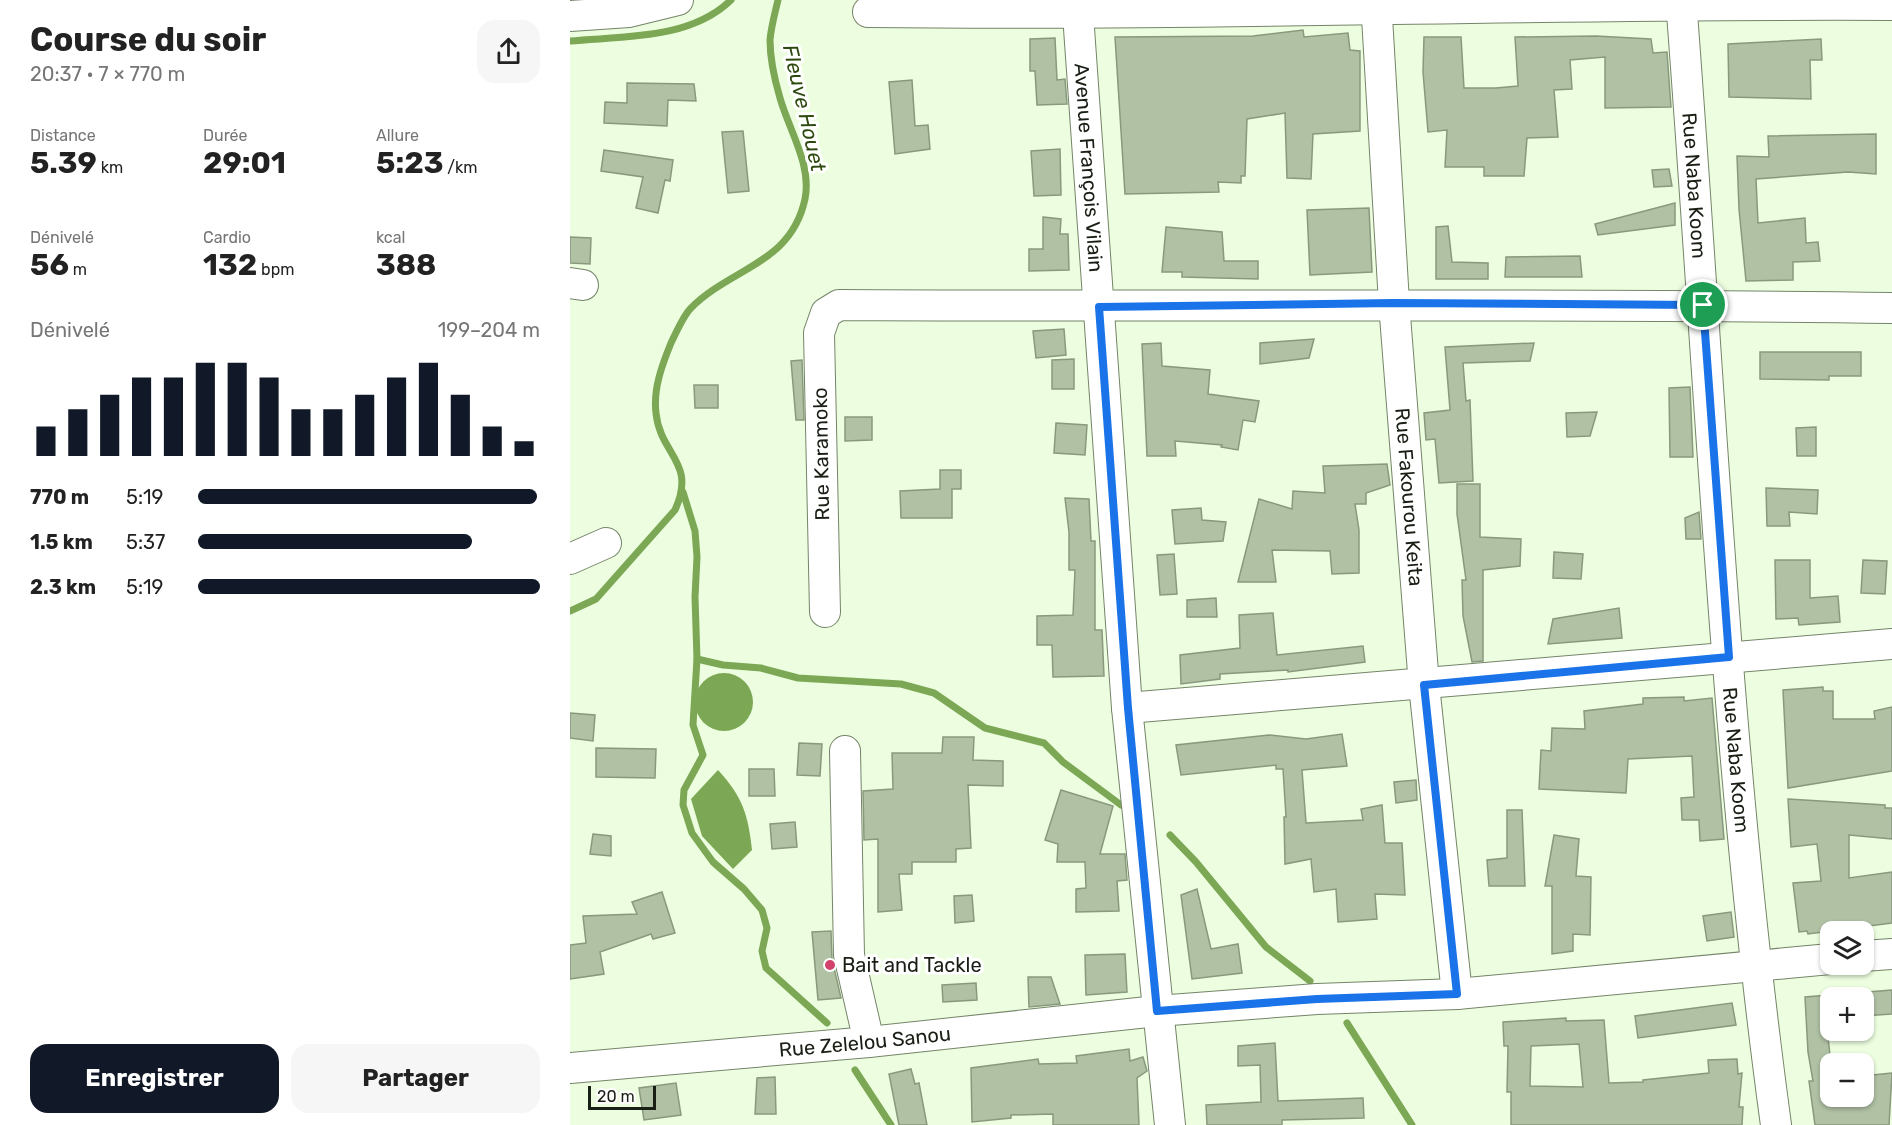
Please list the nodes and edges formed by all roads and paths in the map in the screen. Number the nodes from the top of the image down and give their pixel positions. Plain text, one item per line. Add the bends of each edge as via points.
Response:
1 (678, 0) edge
2 (1681, 2) edge
3 (1892, 5) edge
4 (1376, 6) edge
5 (1077, 7) edge
6 (868, 12) dead end
7 (570, 16) edge
8 (1394, 303) junction
9 (1703, 305) junction
10 (1099, 307) junction
11 (1892, 308) edge
12 (606, 543) dead end
13 (570, 559) edge
14 (825, 612) dead end
15 (1892, 644) edge
16 (1729, 657) junction
17 (1424, 685) junction
18 (1128, 708) junction
19 (845, 751) dead end
20 (1892, 954) edge
21 (1874, 955) edge
22 (1820, 960) edge
23 (1755, 966) junction
24 (1457, 994) junction
25 (1157, 1011) junction
26 (869, 1042) junction
27 (570, 1068) edge
28 (1170, 1125) edge
29 (1776, 1125) edge

1 - 7 street via 629,12
2 - 3 street
2 - 4 street
2 - 9 street, Rue Naba Koom
4 - 5 street
4 - 8 street, Rue Fakourou Keita
5 - 6 street
5 - 10 street, Avenue François Vilain
8 - 9 street
8 - 10 street
8 - 17 street, Rue Fakourou Keita
9 - 11 street
9 - 16 street, Rue Naba Koom
10 - 14 street, Rue Karamoko via 839,305 826,313 818,342
10 - 18 street, Avenue François Vilain
12 - 13 street
15 - 16 street
16 - 17 street
16 - 23 street, Rue Naba Koom
17 - 18 street
17 - 24 street, Rue Fakourou Keita
18 - 25 street, Avenue François Vilain
19 - 26 street via 849,955
20 - 21 street
22 - 23 street, Rue Zelelou Sanou
23 - 24 street, Rue Zelelou Sanou
23 - 29 street, Rue Naba Koom
24 - 25 street, Rue Zelelou Sanou
25 - 26 street, Rue Zelelou Sanou
25 - 28 street, Avenue François Vilain
26 - 27 street, Rue Zelelou Sanou

